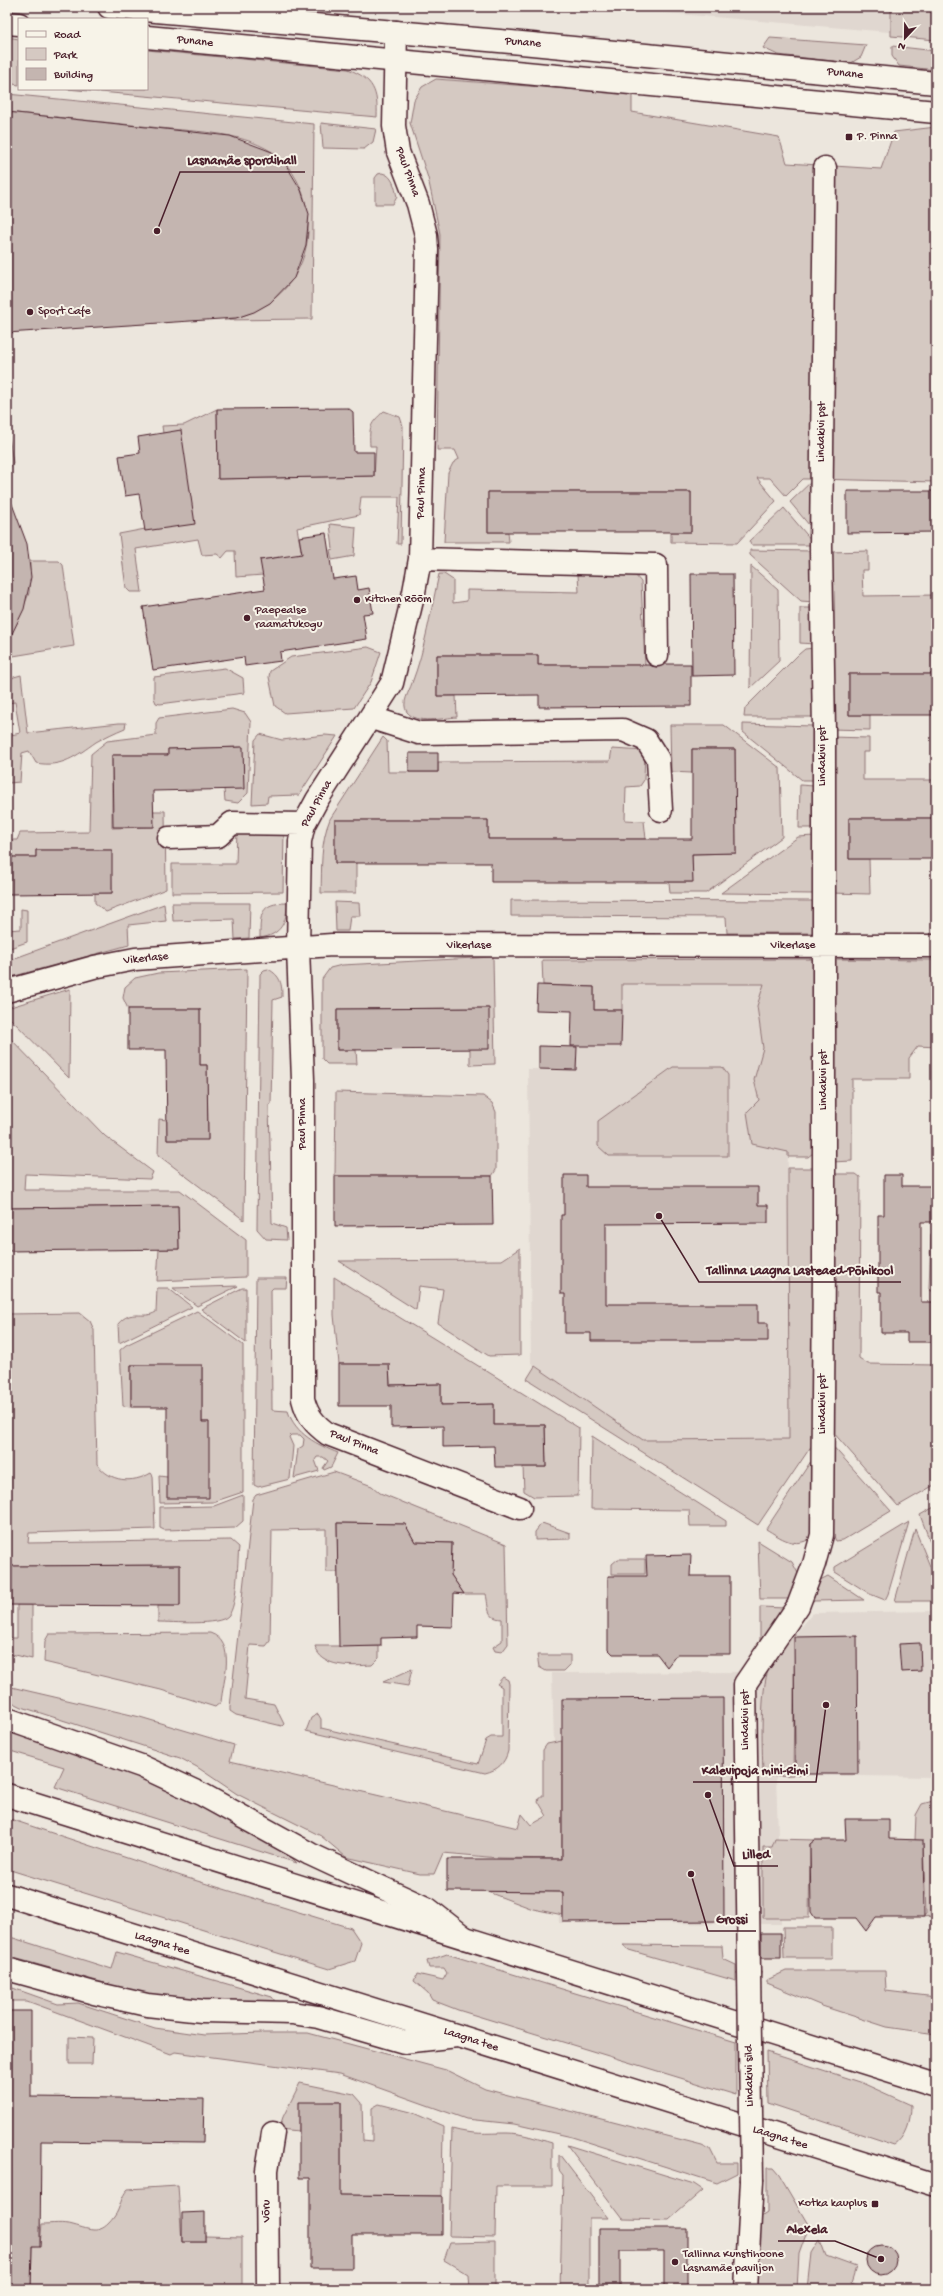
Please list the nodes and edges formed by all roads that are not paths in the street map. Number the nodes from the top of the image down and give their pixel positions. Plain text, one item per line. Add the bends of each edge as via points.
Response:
1 (109, 7) edge
2 (7, 23) edge
3 (18, 24) edge
4 (396, 32) junction
5 (148, 37) edge
6 (396, 61) junction
7 (936, 83) edge
8 (936, 112) edge
9 (825, 168) dead end
10 (420, 559) junction
11 (656, 655) dead end
12 (372, 718) junction
13 (661, 810) dead end
14 (304, 824) junction
15 (169, 838) dead end
16 (823, 946) junction
17 (936, 946) edge
18 (298, 948) junction
19 (7, 991) edge
20 (520, 1508) dead end
21 (7, 1719) edge
22 (7, 1795) edge
23 (7, 1895) edge
24 (466, 1938) junction
25 (7, 1969) edge
26 (749, 1972) joint
27 (457, 2036) junction
28 (936, 2085) edge
29 (273, 2133) dead end
30 (936, 2185) edge
31 (268, 2289) edge
32 (746, 2289) edge

1 - 4 street, Punane
2 - 3 street
4 - 6 street, Paul Pinna
4 - 7 street, Punane
5 - 6 street, Punane
6 - 8 street, Punane
6 - 10 street, Paul Pinna via 394,126 398,152 418,204 426,235
9 - 16 street, Lindakivi pst via 821,547 824,731
10 - 11 street via 656,565
10 - 12 street, Paul Pinna via 392,683
12 - 13 street via 419,733 624,730 646,740 658,759
12 - 14 street, Paul Pinna
14 - 15 street via 232,823 218,836
14 - 18 street, Paul Pinna via 300,841
16 - 17 street, Vikerlase
16 - 18 street, Vikerlase via 332,945
16 - 26 street, Lindakivi pst via 822,1535 798,1606 745,1684
18 - 19 street, Vikerlase via 135,959 94,967
18 - 20 street, Paul Pinna via 303,1080 302,1362 303,1399 306,1411 314,1423 328,1434
21 - 24 street via 142,1766 203,1795 310,1854 428,1909
22 - 24 street
23 - 27 street, Laagna tee
24 - 28 street
25 - 27 street via 115,1999 147,2005 202,2011 292,2013 318,2017 404,2042
26 - 32 street, Lindakivi sild, bridge via 752,2181
27 - 30 street, Laagna tee
29 - 31 street, Võru via 267,2170

